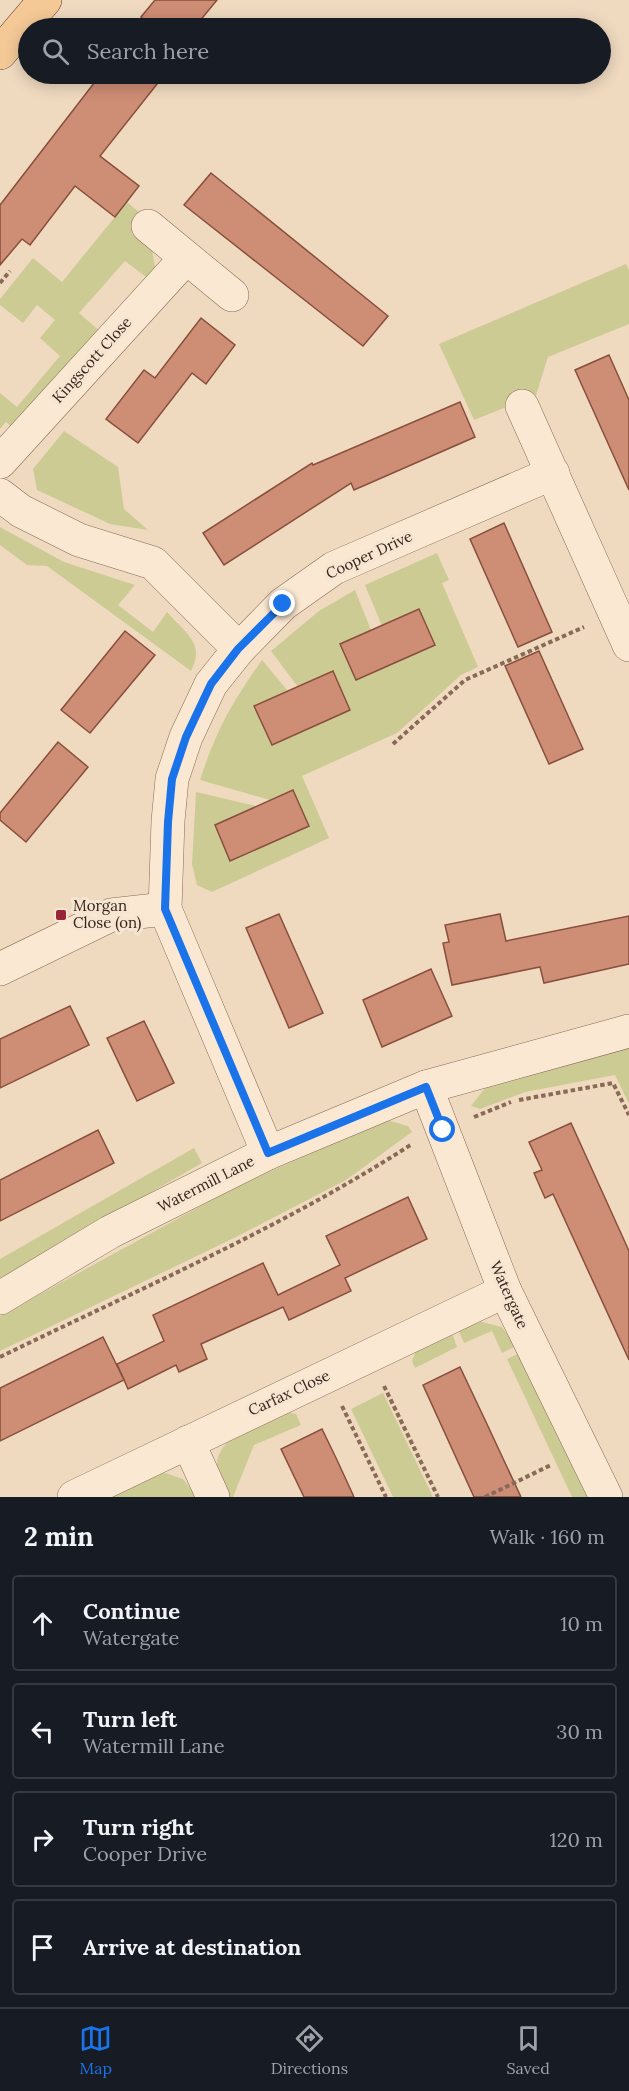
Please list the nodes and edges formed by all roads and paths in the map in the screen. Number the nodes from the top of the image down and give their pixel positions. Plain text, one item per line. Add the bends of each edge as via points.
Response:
1 (45, 0) edge
2 (29, 18) edge
3 (18, 31) edge
4 (0, 52) edge
5 (148, 226) dead end
6 (184, 259) junction
7 (10, 271) dead end
8 (0, 283) edge
9 (232, 295) dead end
10 (522, 406) dead end
11 (0, 462) edge
12 (553, 473) junction
13 (0, 495) edge
14 (615, 614) junction
15 (629, 645) edge
16 (238, 649) junction
17 (393, 744) dead end
18 (165, 909) junction
19 (0, 969) edge
20 (629, 1031) edge
21 (426, 1087) junction
22 (629, 1115) edge
23 (443, 1130) junction
24 (268, 1153) junction
25 (505, 1291) junction
26 (0, 1298) edge
27 (370, 1356) junction
28 (0, 1357) edge
29 (327, 1375) junction
30 (394, 1382) dead end
31 (384, 1386) junction
32 (188, 1442) junction
33 (545, 1454) dead end
34 (550, 1465) junction
35 (556, 1476) dead end
36 (74, 1497) edge
37 (213, 1497) edge
38 (386, 1497) edge
39 (438, 1497) edge
40 (485, 1497) edge
41 (606, 1497) edge

1 - 2 main road
3 - 4 main road
5 - 6 street
6 - 9 street
6 - 11 street, Kingscott Close
7 - 8 path
10 - 12 street
12 - 14 street
12 - 16 street, Cooper Drive via 334,568 283,604
13 - 16 street via 21,511 79,540 153,563
14 - 15 street
14 - 17 path via 465,680
16 - 18 street, Cooper Drive via 211,684 172,779
18 - 19 street via 111,915
18 - 24 street, Cooper Drive
20 - 21 street, Watermill Lane
21 - 23 street, Watergate
21 - 24 street, Watermill Lane
22 - 23 path via 613,1083 513,1101
23 - 25 street, Watergate
23 - 28 path via 418,1140 348,1185 236,1244
24 - 26 street, Watermill Lane via 110,1232
25 - 27 street, Carfax Close
25 - 41 street, Watergate
27 - 29 street, Carfax Close
27 - 31 path
29 - 32 street, Carfax Close
29 - 38 path
30 - 31 path
31 - 39 path
32 - 36 street, Carfax Close
32 - 37 street
33 - 34 path
34 - 35 path
34 - 40 path

